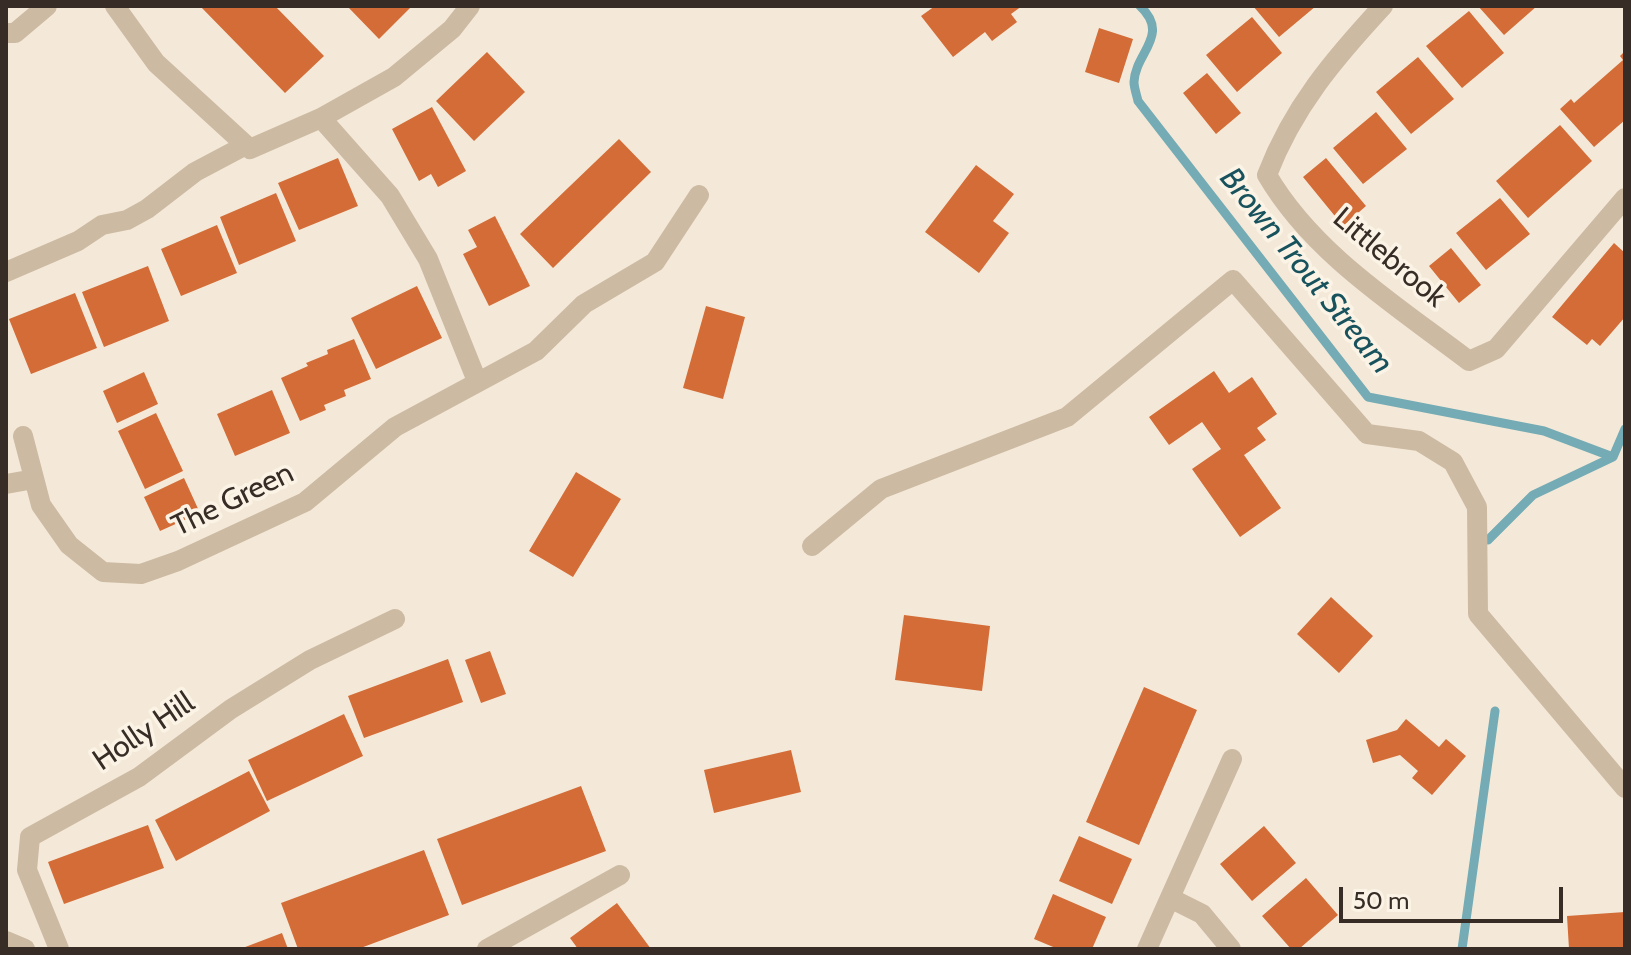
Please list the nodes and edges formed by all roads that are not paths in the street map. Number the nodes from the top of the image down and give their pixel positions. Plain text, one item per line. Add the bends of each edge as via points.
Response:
1 (47, 6) edge
2 (115, 6) edge
3 (470, 6) edge
4 (1383, 6) edge
5 (6, 33) edge
6 (321, 118) junction
7 (246, 145) junction
8 (699, 195) dead end
9 (1625, 198) edge
10 (6, 272) edge
11 (477, 381) junction
12 (23, 436) dead end
13 (34, 479) junction
14 (6, 484) edge
15 (812, 546) dead end
16 (395, 619) dead end
17 (1232, 759) dead end
18 (1625, 788) edge
19 (620, 875) dead end
20 (1170, 898) junction
21 (6, 941) edge
22 (524, 941) edge
23 (25, 949) edge
24 (59, 949) edge
25 (487, 949) edge
26 (1147, 949) edge
27 (1231, 949) edge

1 - 5 street via 15,33
2 - 7 street via 156,63
3 - 6 street via 452,29 394,77
4 - 9 street, Littlebrook via 1323,72 1279,143 1267,175 1287,210 1332,255 1469,361 1496,349
6 - 7 street via 250,149
6 - 11 street via 390,196 420,247
7 - 10 street via 195,172 137,215 102,225
8 - 11 street, The Green via 655,262 584,304 536,351
11 - 13 street, The Green via 395,427 305,502 141,574 103,572 69,545 41,505
12 - 13 street, The Green
13 - 14 street
15 - 18 street via 881,489 1067,417 1233,280 1367,434 1419,441 1453,462 1477,507 1478,614
16 - 24 street, Holly Hill via 310,660 231,709 139,777 30,837 27,870
17 - 20 street
19 - 22 street
20 - 26 street
20 - 27 street via 1202,914
21 - 23 street
22 - 25 street

